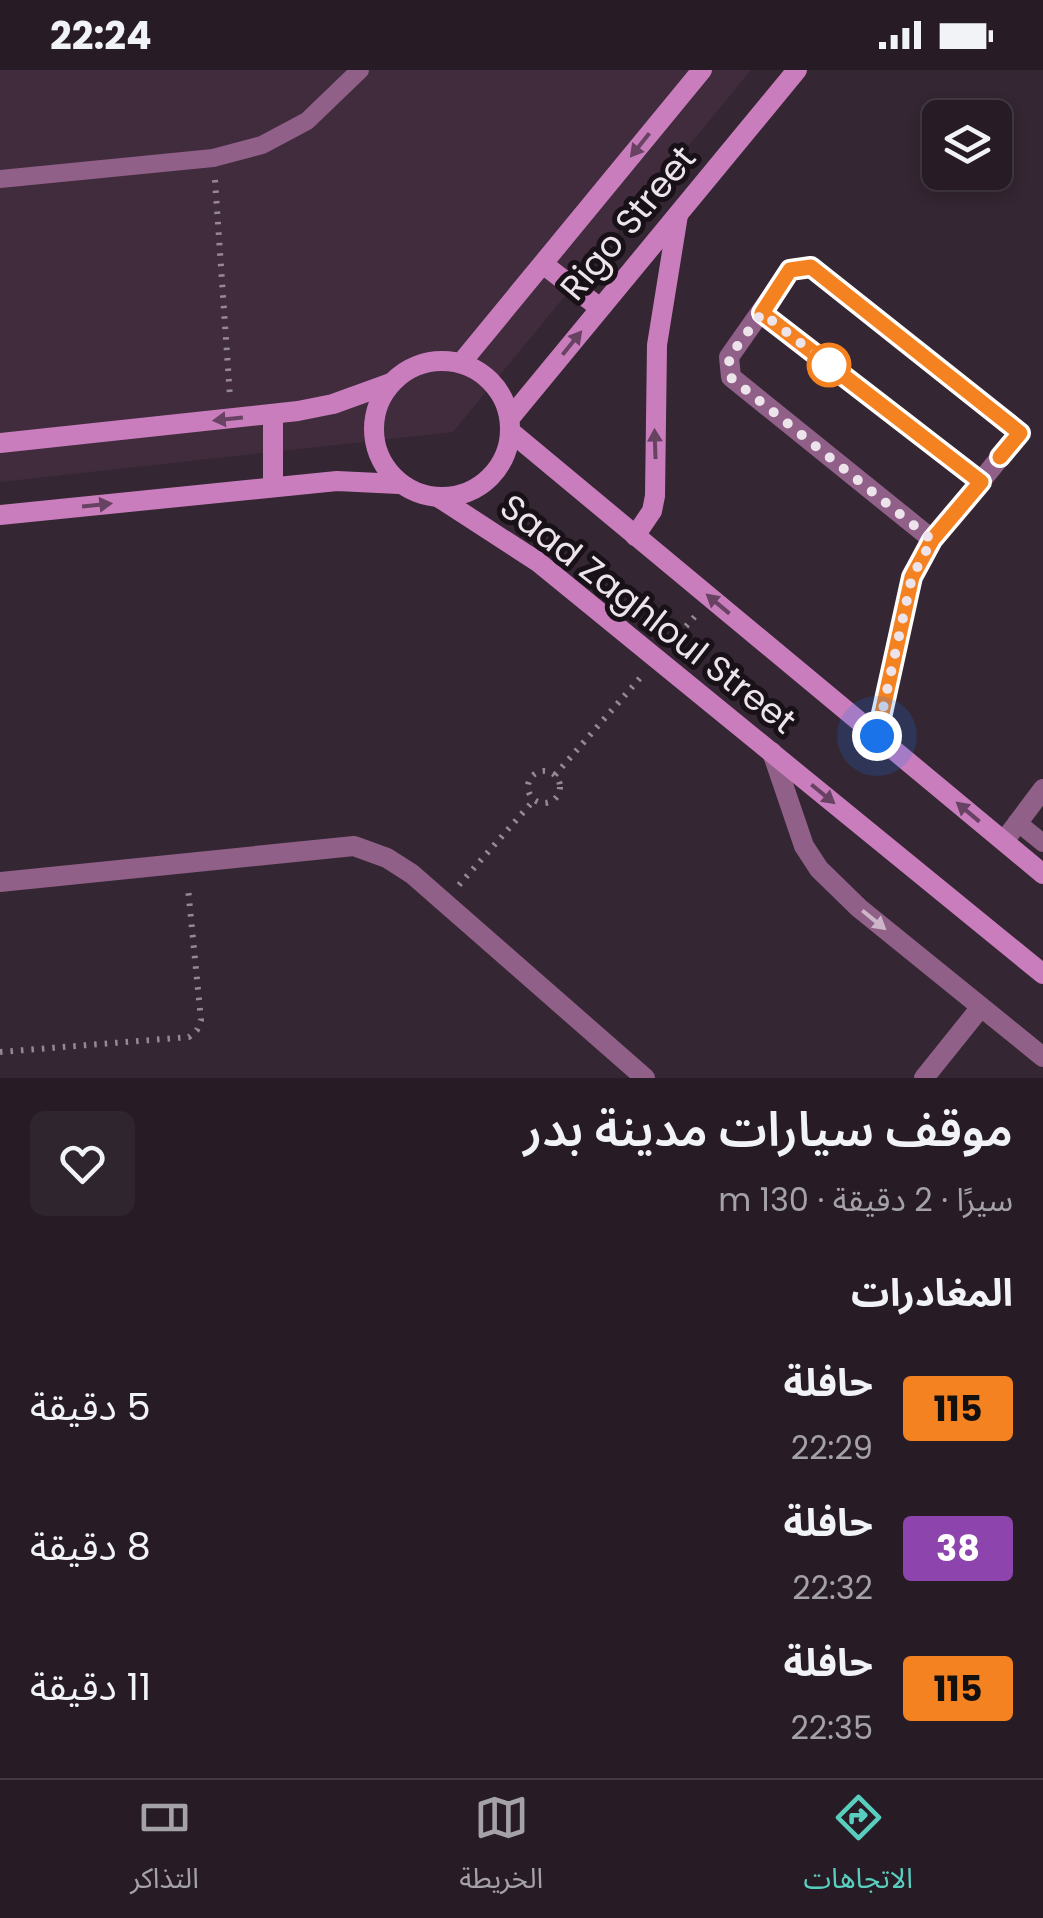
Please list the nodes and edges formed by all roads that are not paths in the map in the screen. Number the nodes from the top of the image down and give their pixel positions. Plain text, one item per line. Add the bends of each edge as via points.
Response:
1 (360, 70) edge
2 (702, 70) edge
3 (797, 70) edge
4 (0, 179) edge
5 (678, 214) junction
6 (544, 264) junction
7 (600, 308) junction
8 (762, 313) junction
9 (461, 363) junction
10 (391, 384) junction
11 (273, 414) junction
12 (511, 425) junction
13 (0, 443) edge
14 (981, 482) junction
15 (399, 484) junction
16 (273, 487) junction
17 (442, 499) junction
18 (0, 515) edge
19 (635, 536) junction
20 (932, 540) junction
21 (877, 736) junction
22 (772, 752) junction
23 (1043, 789) edge
24 (1017, 822) junction
25 (1004, 841) junction
26 (1043, 843) edge
27 (1043, 874) edge
28 (0, 882) edge
29 (1043, 974) edge
30 (981, 1007) junction
31 (1043, 1057) edge
32 (645, 1078) edge
33 (924, 1078) edge

1 - 4 lane via 307,121 262,145 213,158
2 -> 6 main road, Rigo Street
3 - 5 main road, Rigo Street
5 - 7 main road, Rigo Street
19 -> 5 main road via 655,496 657,345
6 - 7 main road
6 - 9 main road, Rigo Street
12 -> 7 main road, Rigo Street
8 - 14 street
8 - 14 street via 790,270 811,267 1020,433
8 - 20 street via 729,357 730,377
9 - 10 main road via 423,363
9 - 12 main road via 493,383
10 - 11 main road via 333,404
10 - 15 main road via 373,424 384,468
11 -> 13 main road
11 - 16 main road
12 - 17 main road via 505,457 490,479
12 - 19 main road, Saad Zaghloul Street
14 - 20 street
15 - 16 main road via 337,480
15 - 17 main road
18 -> 16 main road
17 - 22 main road, Saad Zaghloul Street via 538,562
21 -> 19 main road, Saad Zaghloul Street
20 - 21 street via 912,577
25 -> 21 main road, Saad Zaghloul Street
22 -> 29 main road, Saad Zaghloul Street
22 -> 30 street via 819,870
23 - 24 street
24 - 25 street
24 - 26 lane
25 - 27 main road, Saad Zaghloul Street
28 - 32 street via 354,846 387,858 444,902
30 - 31 street
30 - 33 street

